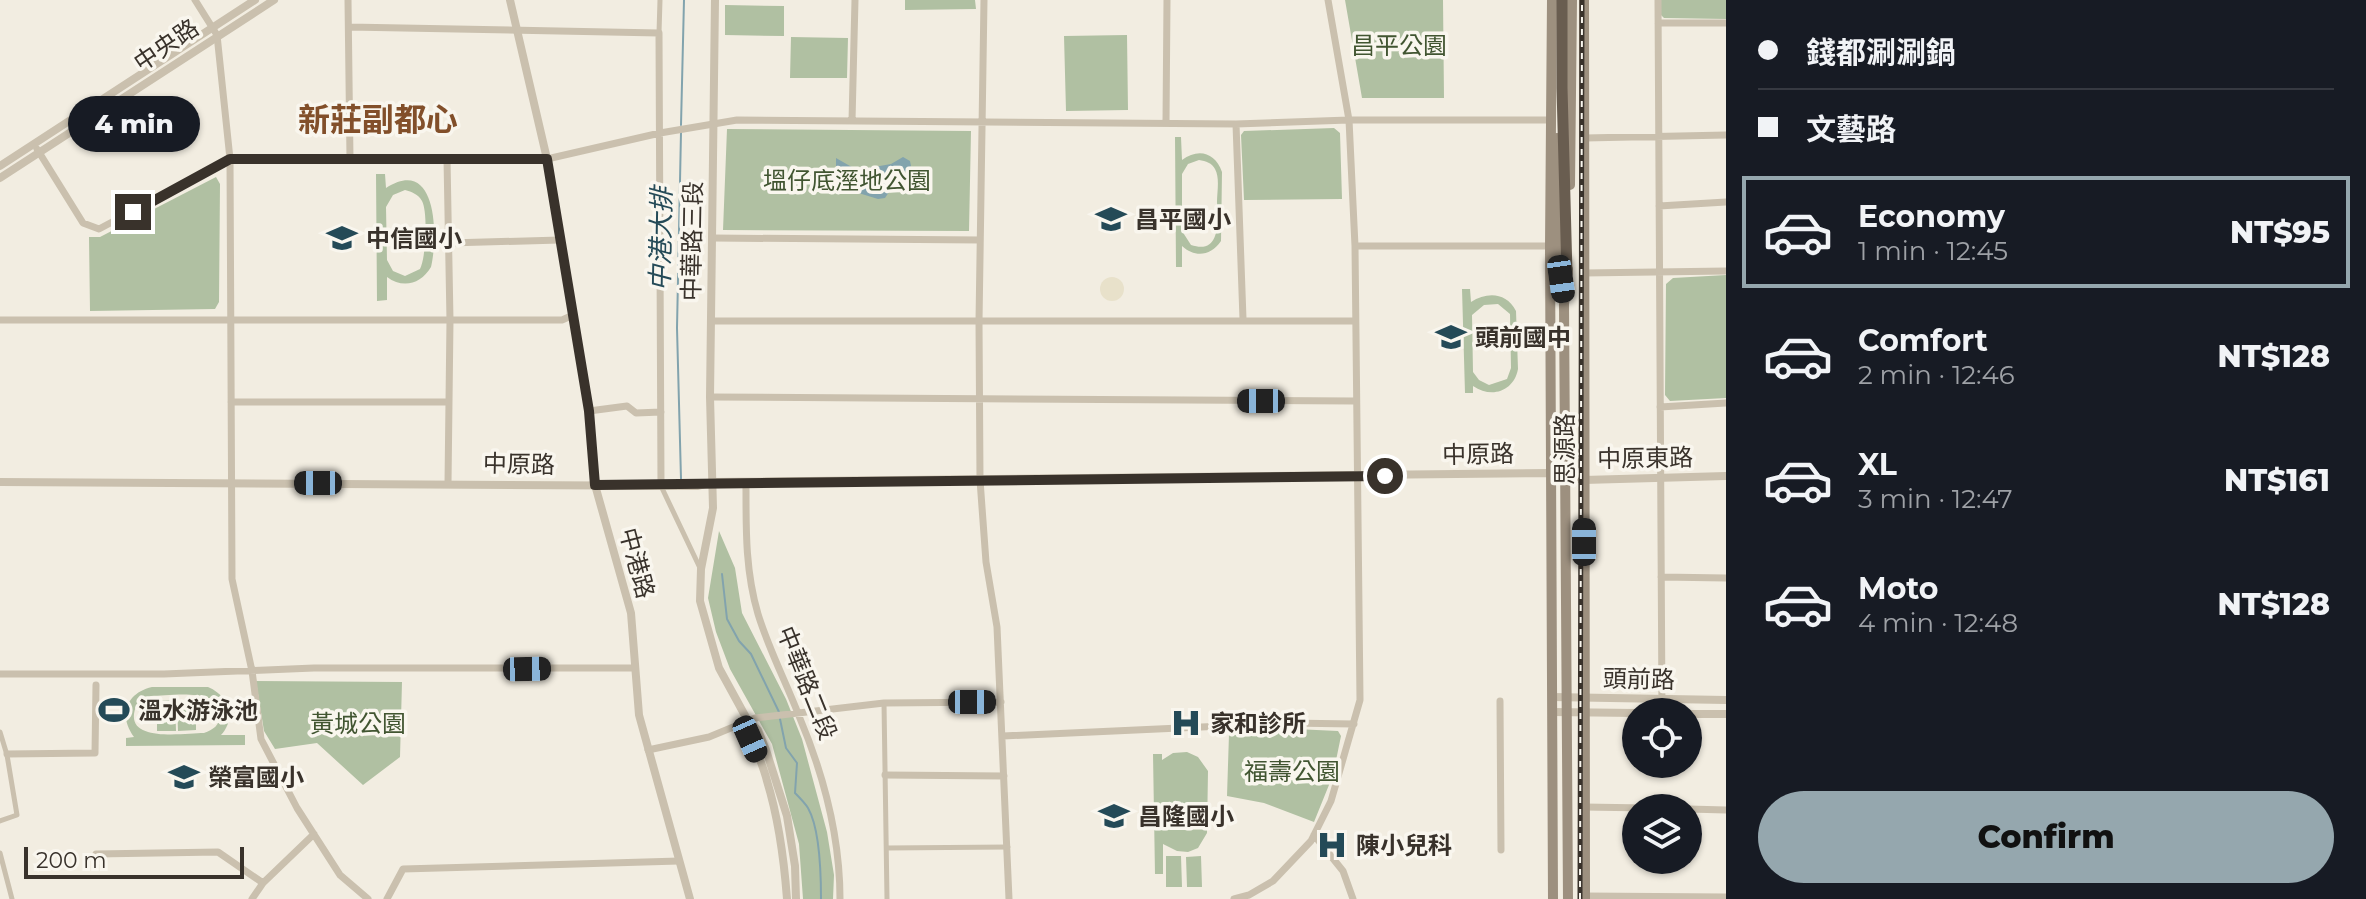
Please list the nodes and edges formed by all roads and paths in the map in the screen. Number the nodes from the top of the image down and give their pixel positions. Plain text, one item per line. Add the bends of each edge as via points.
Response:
1 (195, 0) edge
2 (255, 0) edge
3 (274, 0) edge
4 (348, 0) edge
5 (510, 0) edge
6 (660, 0) edge
7 (715, 0) edge
8 (855, 0) edge
9 (984, 0) edge
10 (1167, 0) edge
11 (1328, 0) edge
12 (1552, 0) edge
13 (1562, 0) edge
14 (1572, 0) edge
15 (1584, 0) edge
16 (1658, 0) edge
17 (1658, 23) junction
18 (1726, 23) edge
19 (349, 27) junction
20 (516, 30) junction
21 (214, 31) junction
22 (659, 33) junction
23 (1552, 92) junction
24 (1349, 120) junction
25 (1550, 120) junction
26 (852, 121) junction
27 (1166, 122) junction
28 (714, 123) junction
29 (982, 123) junction
30 (1236, 124) junction
31 (660, 133) junction
32 (1726, 135) edge
33 (1659, 137) junction
34 (1585, 138) junction
35 (34, 144) junction
36 (40, 153) junction
37 (350, 158) junction
38 (230, 159) junction
39 (447, 159) junction
40 (547, 159) junction
41 (0, 166) edge
42 (0, 178) edge
43 (1726, 202) edge
44 (1659, 206) junction
45 (713, 238) junction
46 (560, 240) junction
47 (980, 240) junction
48 (449, 243) junction
49 (1355, 246) junction
50 (1550, 246) junction
51 (1726, 271) edge
52 (1584, 273) junction
53 (1567, 274) junction
54 (1659, 274) junction
55 (1564, 304) junction
56 (1584, 314) junction
57 (571, 316) junction
58 (230, 319) junction
59 (1243, 319) junction
60 (0, 320) edge
61 (450, 320) junction
62 (711, 321) junction
63 (979, 321) junction
64 (1355, 321) junction
65 (1564, 333) junction
66 (710, 397) junction
67 (979, 399) junction
68 (1355, 401) junction
69 (231, 402) junction
70 (449, 402) junction
71 (1726, 403) edge
72 (1660, 407) junction
73 (589, 411) junction
74 (661, 412) junction
75 (1550, 473) junction
76 (1565, 476) junction
77 (1726, 476) edge
78 (1357, 477) junction
79 (1660, 479) junction
80 (980, 480) junction
81 (1584, 480) junction
82 (0, 482) edge
83 (232, 482) junction
84 (713, 482) junction
85 (746, 482) junction
86 (448, 483) junction
87 (595, 485) junction
88 (663, 485) junction
89 (701, 569) junction
90 (1661, 577) junction
91 (1726, 578) edge
92 (635, 668) junction
93 (252, 671) junction
94 (0, 674) edge
95 (96, 685) dead end
96 (1552, 697) junction
97 (1567, 698) junction
98 (1584, 698) junction
99 (1622, 698) edge
100 (1662, 698) edge
101 (1702, 700) edge
102 (1726, 700) edge
103 (1500, 701) dead end
104 (1001, 702) junction
105 (884, 703) junction
106 (1552, 712) junction
107 (1567, 712) junction
108 (1584, 713) junction
109 (1622, 713) edge
110 (794, 714) junction
111 (1702, 714) edge
112 (1726, 714) edge
113 (752, 720) junction
114 (1354, 724) junction
115 (0, 732) edge
116 (1003, 736) junction
117 (648, 750) junction
118 (7, 754) junction
119 (885, 775) junction
120 (1004, 776) junction
121 (1584, 807) junction
122 (1622, 808) edge
123 (1702, 809) edge
124 (1726, 810) edge
125 (0, 821) edge
126 (314, 834) junction
127 (1314, 835) junction
128 (1008, 847) junction
129 (887, 848) junction
130 (1501, 850) dead end
131 (0, 853) edge
132 (96, 854) dead end
133 (679, 861) junction
134 (263, 883) junction
135 (1726, 897) edge
136 (1585, 898) edge
137 (12, 899) edge
138 (252, 899) edge
139 (368, 899) edge
140 (387, 899) edge
141 (690, 899) edge
142 (787, 899) edge
143 (796, 899) edge
144 (840, 899) edge
145 (887, 899) edge
146 (1009, 899) edge
147 (1234, 899) edge
148 (1353, 899) edge
149 (1553, 899) edge
150 (1568, 899) edge

1 - 21 street
2 - 21 street, 中央路
3 - 21 street, 中央路
4 - 19 street
5 - 20 street, 中港路
6 - 22 street
7 - 28 street, 中華路三段
8 - 26 street
9 - 29 street
10 - 27 street
11 - 24 street
12 - 23 main road, 思源路
13 - 53 highway
14 - 53 main road, 思源路
15 - 34 main road, 思源路
16 - 17 street
17 - 18 street
17 - 33 street
19 - 20 street
19 - 37 street
20 - 22 street
20 - 40 street, 中港路
21 - 35 street, 中央路
21 - 36 street, 中央路
21 - 38 street
22 - 31 street
23 - 25 main road, 思源路
23 - 55 main road, 思源路 via 1557,255
24 - 25 street
24 - 30 street
24 - 49 street
25 - 50 main road, 思源路
26 - 28 street
26 - 29 street
27 - 29 street
27 - 30 street
28 - 31 street
28 - 45 street, 中華路三段
29 - 47 street
30 - 59 street
31 - 40 street
31 - 74 street
32 - 33 street
33 - 34 street
33 - 44 street
34 - 52 main road, 思源路
35 - 36 street
35 - 41 street, 中央路
36 - 38 street via 83,223 99,229
36 - 42 street, 中央路
37 - 38 street
37 - 39 street
38 - 58 street
39 - 40 street
39 - 48 street
40 - 46 street, 中港路
43 - 44 street
44 - 54 street
45 - 47 street
45 - 62 street, 中華路三段
46 - 48 street
46 - 57 street, 中港路
47 - 63 street
48 - 61 street
49 - 50 street
49 - 64 street
50 - 75 main road, 思源路
51 - 54 street
52 - 54 street
52 - 56 main road, 思源路
53 - 55 main road, 思源路
54 - 72 street
55 - 65 main road, 思源路
56 - 65 main road
56 - 81 main road, 思源路
57 - 61 street
57 - 73 street, 中港路
58 - 60 street
58 - 61 street
58 - 69 street
59 - 63 street
59 - 64 street
61 - 70 street
62 - 63 street
62 - 66 street, 中華路三段
63 - 67 street
64 - 68 street
65 - 76 main road, 思源路
66 - 67 street
66 - 84 street, 中華路三段
67 - 68 street
67 - 80 street
68 - 78 street
69 - 70 street
69 - 83 street
70 - 86 street
71 - 72 street
72 - 79 street
73 - 74 street via 627,406 636,413
73 - 87 street, 中港路
74 - 88 street
75 - 76 street, 中原路
75 - 78 street, 中原路
75 - 96 main road, 思源路
76 - 81 street, 中原東路
76 - 97 main road, 思源路
77 - 79 street, 中原東路
78 - 80 street, 中原路
78 - 114 street via 1360,700
79 - 81 street, 中原東路
79 - 90 street
80 - 85 street, 中原路
80 - 104 street
81 - 98 main road, 思源路
82 - 83 street, 中原路
83 - 86 street, 中原路
83 - 93 street via 232,579
84 - 85 street, 中原路
84 - 88 street, 中原路
84 - 89 street
85 - 110 street, 中華路二段 via 748,571
86 - 87 street, 中原路
87 - 88 street, 中原路
87 - 92 street, 中港路 via 631,613
88 - 89 street
89 - 113 street via 701,611 714,657
90 - 91 street
90 - 100 street
92 - 93 street
92 - 117 street, 中港路
93 - 94 street
93 - 126 street via 261,739
95 - 118 street via 95,753
96 - 97 street, 頭前路
96 - 106 main road, 思源路
97 - 98 street, 頭前路
97 - 107 main road, 思源路
98 - 99 street, 頭前路
98 - 108 main road, 思源路
101 - 102 street, 頭前路
103 - 130 street
104 - 105 street
104 - 116 street
105 - 110 street
105 - 119 street
106 - 107 street, 頭前路
106 - 149 main road, 思源路
107 - 108 street, 頭前路
107 - 150 main road, 思源路
108 - 109 street, 頭前路
108 - 121 main road, 思源路
110 - 113 street
110 - 144 street, 中華路二段 via 817,764 828,808
111 - 112 street, 頭前路
113 - 117 street via 709,737
113 - 142 street via 750,739 775,810
113 - 143 street via 787,816
114 - 116 street
114 - 127 street via 1331,801
115 - 118 street
116 - 120 street
117 - 133 street, 中港路
118 - 125 street via 17,815
119 - 120 street
119 - 129 street
120 - 128 street
121 - 122 street
121 - 136 main road, 思源路
123 - 124 street
126 - 134 street
126 - 139 street via 340,875
127 - 147 street via 1273,881
127 - 148 street via 1343,871
128 - 129 street
128 - 146 street
129 - 145 street
131 - 137 street
132 - 134 street via 218,852
133 - 140 street via 403,869
133 - 141 street, 中港路
134 - 138 street
135 - 136 street

